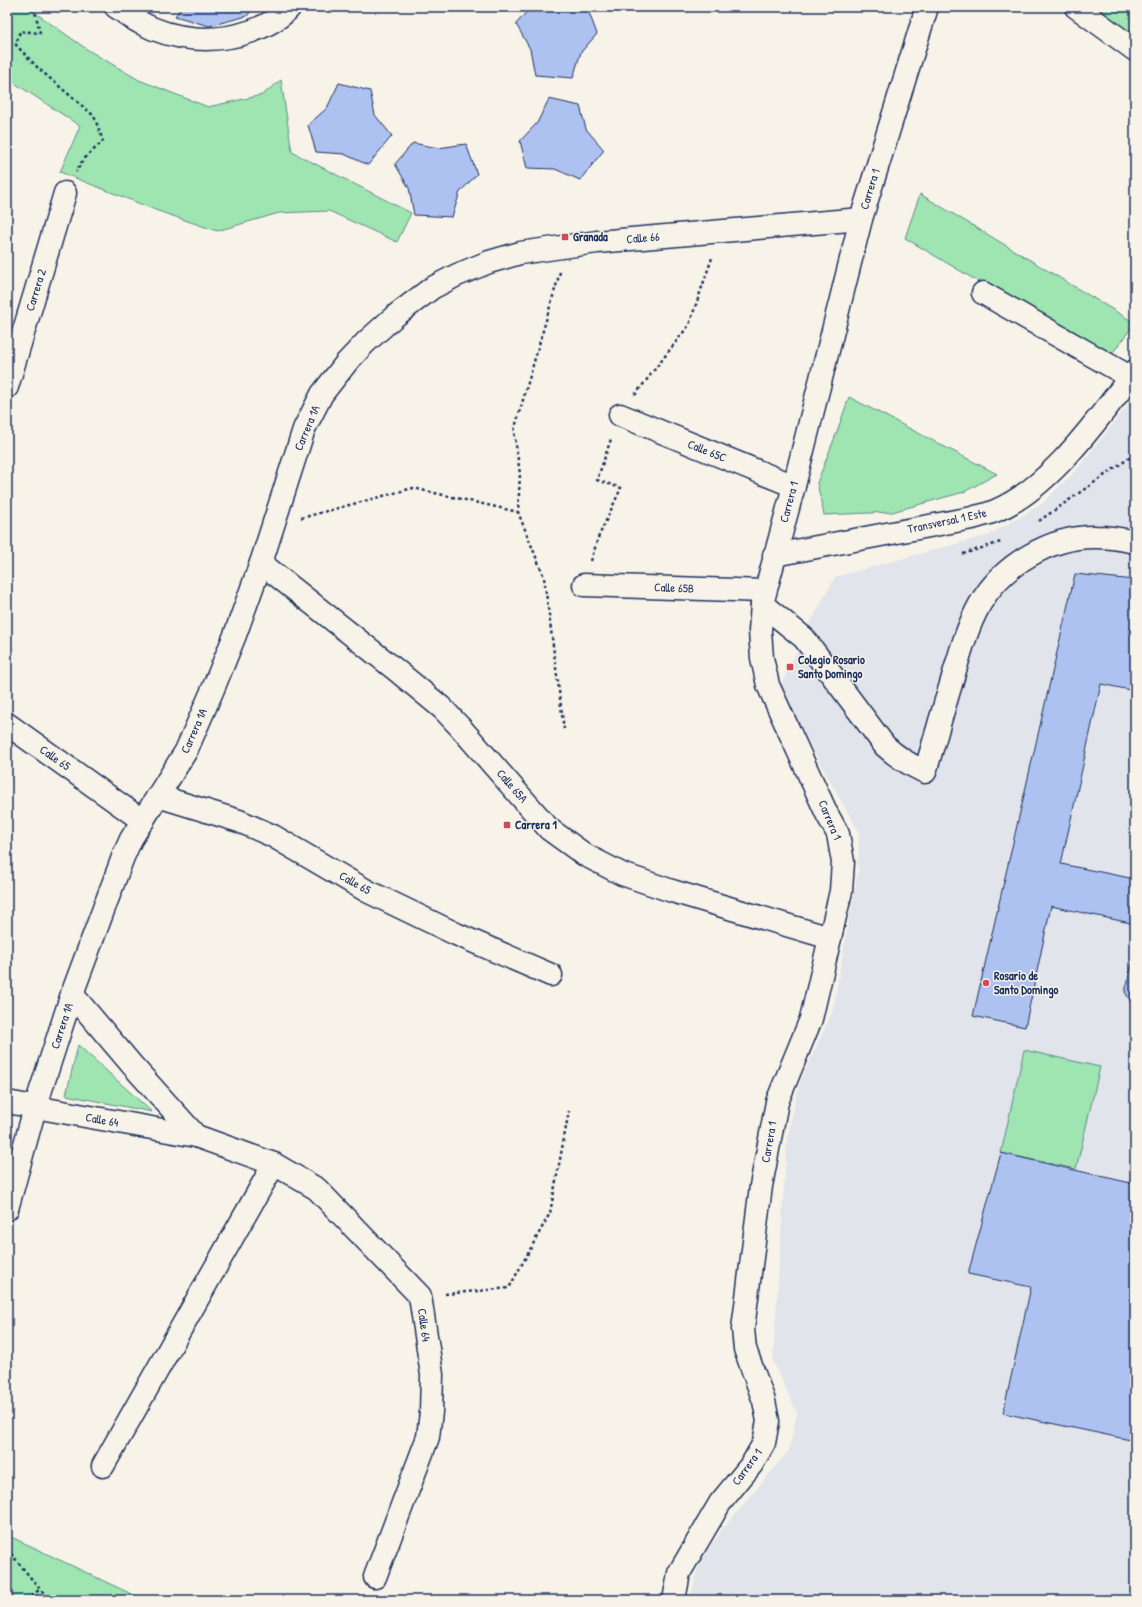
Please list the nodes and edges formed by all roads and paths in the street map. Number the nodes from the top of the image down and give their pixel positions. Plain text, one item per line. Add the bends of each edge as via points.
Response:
1 (34, 7) edge
2 (116, 7) edge
3 (927, 7) edge
4 (1076, 7) edge
5 (290, 8) edge
6 (1135, 50) edge
7 (65, 192) joint
8 (861, 219) junction
9 (567, 247) junction
10 (432, 288) joint
11 (983, 293) dead end
12 (1133, 374) edge
13 (7, 387) edge
14 (620, 415) dead end
15 (1135, 454) edge
16 (794, 486) junction
17 (518, 512) junction
18 (1034, 524) dead end
19 (273, 526) junction
20 (1007, 539) dead end
21 (1135, 542) edge
22 (963, 554) dead end
23 (774, 555) junction
24 (261, 564) junction
25 (584, 585) dead end
26 (763, 598) junction
27 (7, 724) edge
28 (564, 729) dead end
29 (158, 796) junction
30 (143, 821) junction
31 (830, 938) junction
32 (551, 975) dead end
33 (72, 994) junction
34 (7, 1102) edge
35 (35, 1108) junction
36 (569, 1111) dead end
37 (196, 1136) junction
38 (274, 1164) junction
39 (7, 1209) edge
40 (420, 1296) junction
41 (103, 1466) dead end
42 (7, 1548) edge
43 (376, 1576) dead end
44 (40, 1589) junction
45 (27, 1600) edge
46 (50, 1600) edge
47 (674, 1600) edge

1 - 7 path via 40,34 20,31 16,45 39,69 94,116 103,141 84,160
2 - 5 street via 140,23 172,36 205,40 235,37 266,26
3 - 8 street, Carrera 1
4 - 6 street
7 - 13 street, Carrera 2
8 - 9 street, Calle 66 via 597,242
8 - 16 street, Carrera 1
9 - 10 street, Calle 66 via 520,253 489,262
9 - 17 path via 514,431 520,474
10 - 19 street, Carrera 1A via 366,342 322,394 304,429
11 - 12 street
12 - 23 street, Transversal 1 Este via 1072,450 1053,469 1034,487 996,511 972,518
14 - 16 street, Calle 65C
15 - 18 path
16 - 23 street, Carrera 1
17 - 19 path via 413,488
17 - 28 path via 544,577
19 - 24 street, Carrera 1A
20 - 22 path
21 - 26 street via 1095,537 1070,540 1032,554 1000,578 980,604 969,627 925,772 911,766 885,746 804,638
23 - 26 street, Carrera 1
24 - 29 street, Carrera 1A via 235,635 186,751
24 - 31 street, Calle 65A via 442,708 549,829 566,843 622,874
25 - 26 street, Calle 65B
26 - 31 street, Carrera 1 via 760,631 768,685 838,834 843,862 841,891
27 - 30 street, Calle 65
29 - 30 street, Carrera 1A
29 - 32 street, Calle 65 via 239,821 273,836 367,891 456,934
30 - 33 street, Carrera 1A via 123,857
31 - 47 street, Carrera 1 via 811,1019 777,1102 761,1186 743,1329 745,1349 764,1401 768,1421 764,1443 752,1464 720,1503 679,1573
33 - 35 street, Carrera 1A
33 - 37 street, Calle 64
34 - 35 street, Calle 64
35 - 37 street, Calle 64
35 - 39 street, Carrera 1A
36 - 40 path via 550,1213 509,1288
37 - 38 street, Calle 64
38 - 40 street, Calle 64 via 317,1189
38 - 41 street
40 - 43 street, Calle 64 via 432,1376 428,1437
42 - 44 path
44 - 45 path
44 - 46 path

